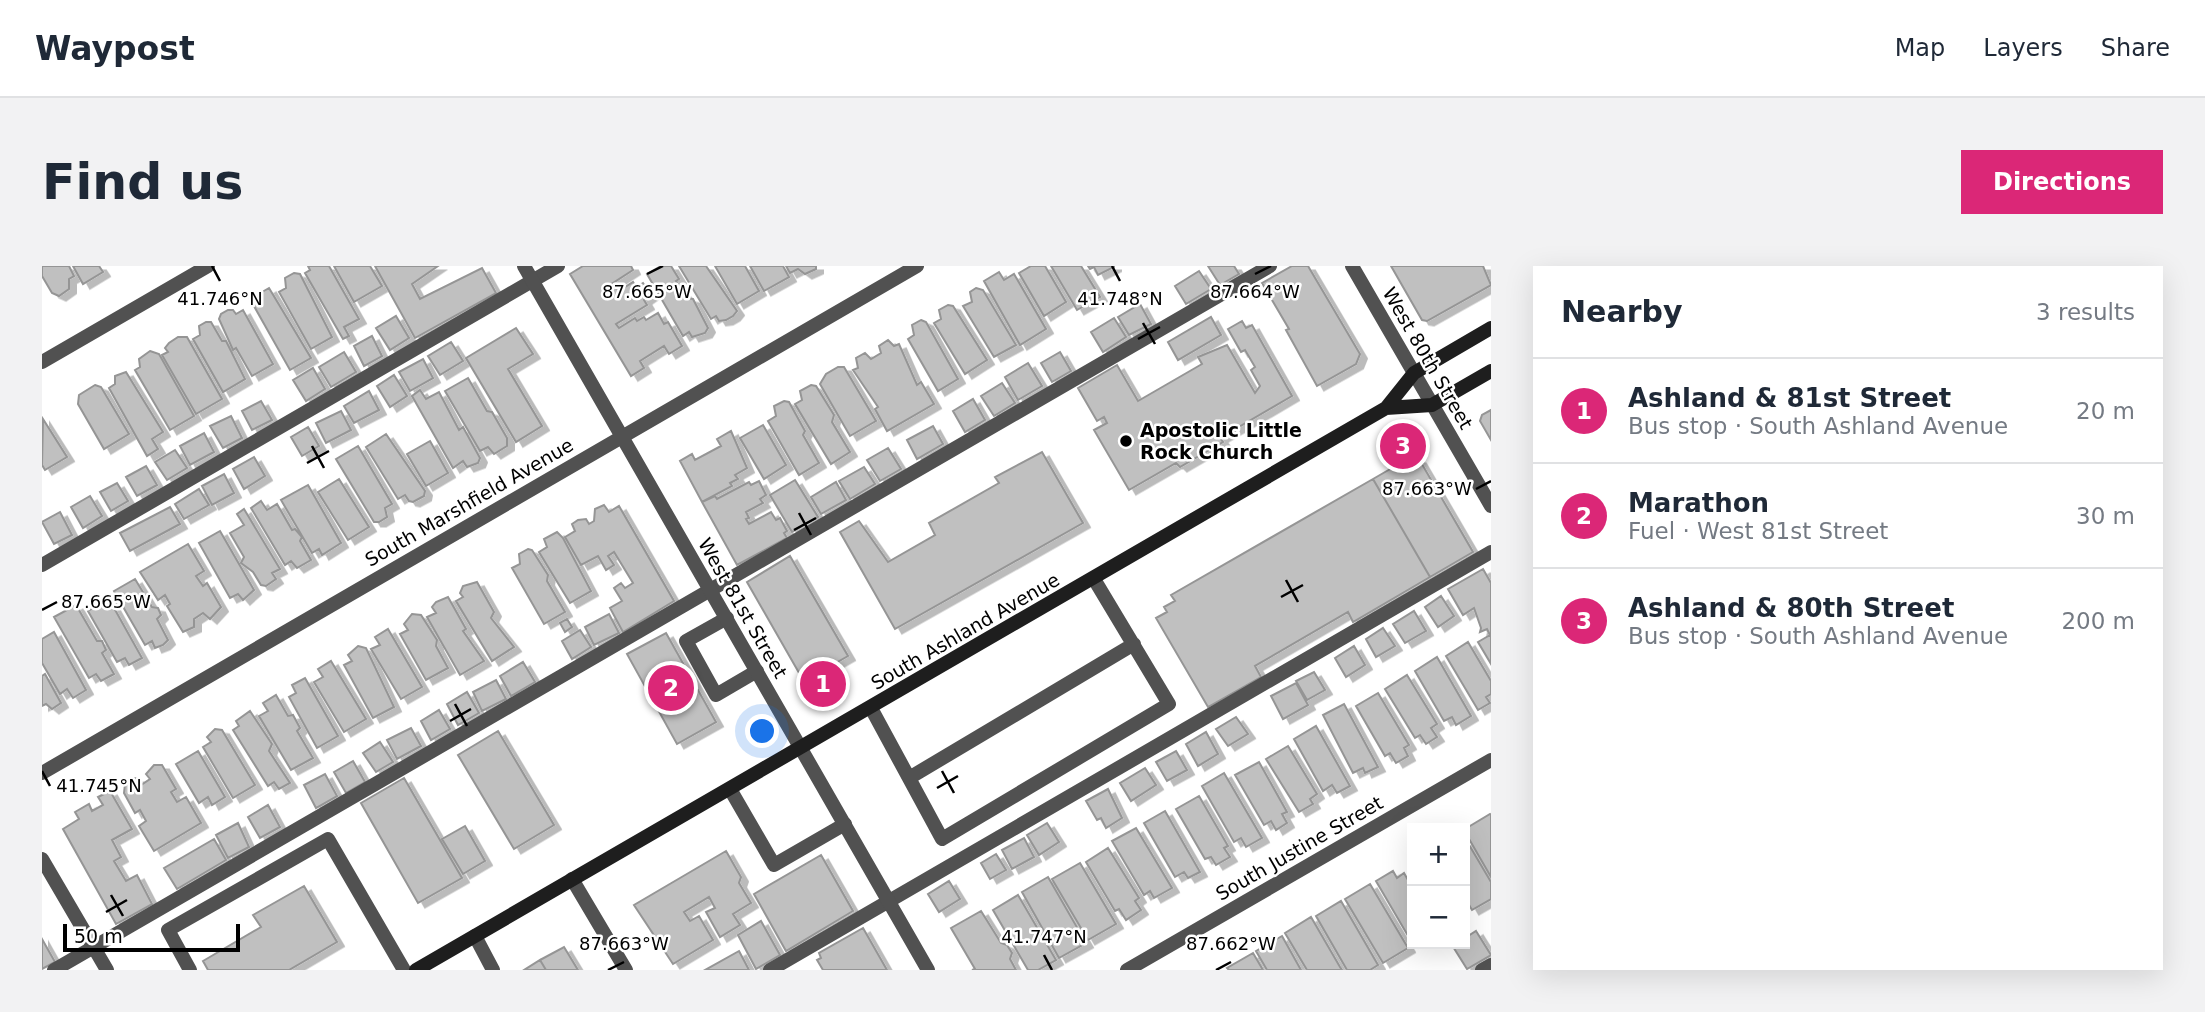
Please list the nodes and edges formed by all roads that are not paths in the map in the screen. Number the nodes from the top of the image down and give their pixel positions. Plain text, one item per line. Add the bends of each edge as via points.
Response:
1 (208, 266) edge
2 (524, 266) edge
3 (558, 266) edge
4 (917, 266) edge
5 (1270, 266) edge
6 (1352, 266) edge
7 (533, 281) junction
8 (1491, 328) edge
9 (42, 362) edge
10 (1491, 371) edge
11 (1414, 373) junction
12 (1432, 405) junction
13 (1386, 408) junction
14 (622, 436) junction
15 (1491, 506) edge
16 (1491, 552) edge
17 (42, 565) edge
18 (1094, 579) junction
19 (710, 591) junction
20 (727, 618) junction
21 (1134, 644) junction
22 (757, 671) junction
23 (871, 708) junction
24 (802, 747) junction
25 (1491, 760) edge
26 (42, 773) edge
27 (909, 779) junction
28 (730, 789) junction
29 (845, 824) junction
30 (42, 859) edge
31 (572, 880) junction
32 (889, 902) junction
33 (475, 936) junction
34 (93, 947) junction
35 (1491, 965) edge
36 (54, 970) edge
37 (107, 970) edge
38 (190, 970) edge
39 (404, 970) edge
40 (416, 970) edge
41 (493, 970) edge
42 (626, 970) edge
43 (770, 970) edge
44 (928, 970) edge
45 (1127, 970) edge
46 (1482, 970) edge

1 - 9 street
2 - 7 street, West 81st Street
3 - 7 street
4 - 14 street, South Marshfield Avenue
5 - 19 street
6 - 11 street, West 80th Street
7 - 14 street, West 81st Street
7 - 17 street
8 - 11 main road, South Ashland Avenue
10 - 12 main road, South Ashland Avenue
11 - 12 street, West 80th Street
11 - 13 main road, South Ashland Avenue
12 - 13 main road, South Ashland Avenue
12 - 15 street, West 80th Street
13 - 18 main road, South Ashland Avenue
14 - 19 street, West 81st Street
14 - 26 street, South Marshfield Avenue
16 - 32 street
18 - 21 street
18 - 23 main road, South Ashland Avenue
19 - 20 street, West 81st Street
19 - 34 street
20 - 22 street, West 81st Street
20 - 22 street via 686,641 716,695
21 - 27 street
21 - 27 street via 1169,704 942,839
22 - 24 street, West 81st Street
23 - 24 main road, South Ashland Avenue
23 - 27 street
24 - 28 main road, South Ashland Avenue
24 - 29 street, West 81st Street
25 - 45 street, South Justine Street
28 - 29 street via 774,865
28 - 31 main road, South Ashland Avenue
29 - 32 street, West 81st Street
30 - 34 street
31 - 33 main road, South Ashland Avenue
31 - 42 street
32 - 43 street
32 - 44 street, West 81st Street
33 - 40 main road, South Ashland Avenue
33 - 41 street
34 - 36 street
34 - 37 street
35 - 46 street
38 - 39 street via 168,930 328,839

